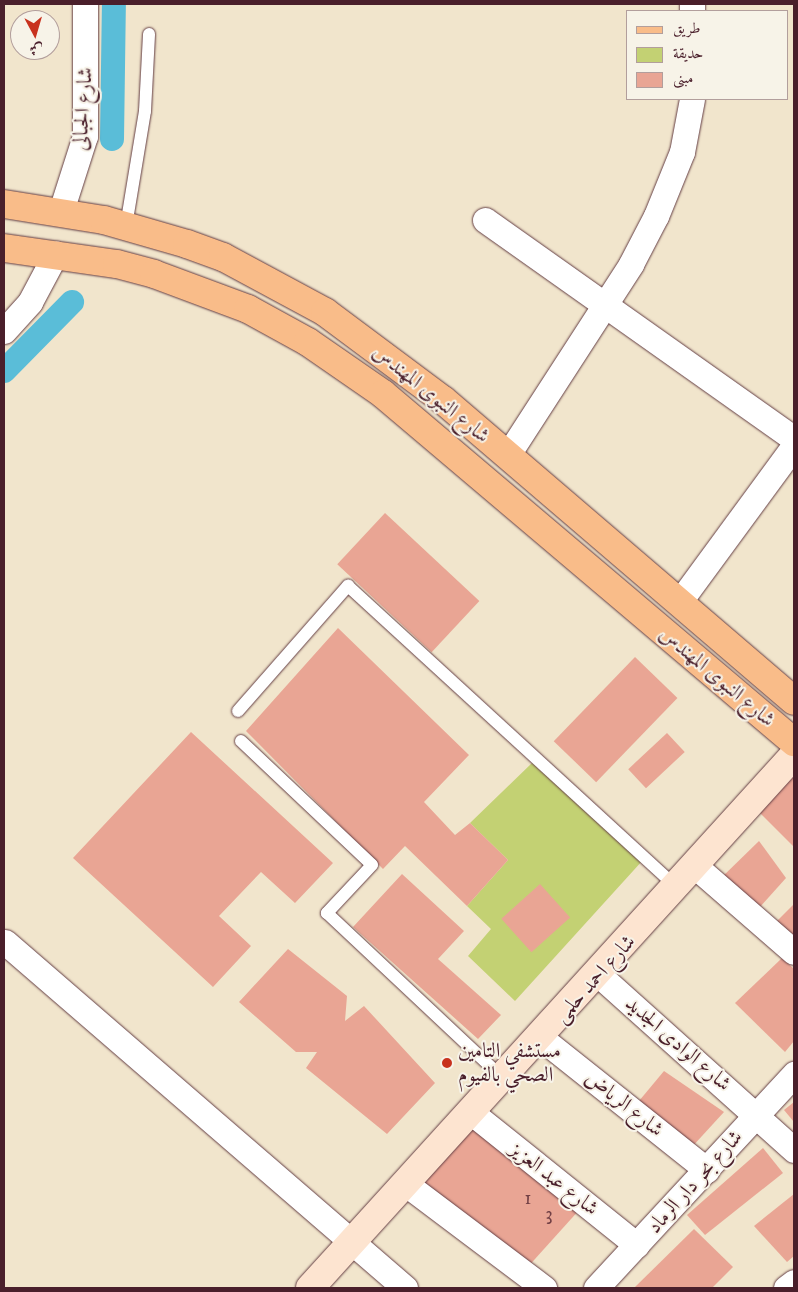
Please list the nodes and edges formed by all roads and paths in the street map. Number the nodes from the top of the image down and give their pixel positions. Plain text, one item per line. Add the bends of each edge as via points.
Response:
1 (85, 4) edge
2 (149, 34) dead end
3 (692, 100) edge
4 (4, 204) edge
5 (61, 211) junction
6 (485, 220) dead end
7 (126, 226) junction
8 (4, 248) edge
9 (56, 253) junction
10 (605, 304) junction
11 (4, 331) edge
12 (794, 439) edge
13 (794, 446) edge
14 (507, 456) junction
15 (680, 601) junction
16 (794, 701) edge
17 (238, 711) dead end
18 (241, 741) dead end
19 (794, 742) edge
20 (794, 755) edge
21 (695, 866) junction
22 (677, 887) junction
23 (6, 942) dead end
24 (794, 952) edge
25 (599, 975) junction
26 (541, 1038) junction
27 (794, 1074) edge
28 (504, 1079) junction
29 (472, 1113) junction
30 (758, 1113) junction
31 (794, 1150) edge
32 (707, 1170) junction
33 (406, 1184) junction
34 (351, 1244) junction
35 (637, 1245) junction
36 (794, 1282) edge
37 (310, 1288) edge
38 (405, 1288) edge
39 (544, 1288) edge
40 (596, 1288) edge
41 (786, 1288) edge

1 - 5 street, شارع الجبالى via 84,136
2 - 7 lane via 145,111
3 - 10 street via 682,152 656,216
4 - 5 main road, شارع النبوى المهندس
5 - 7 main road, شارع النبوى المهندس
6 - 10 street
7 - 14 main road, شارع النبوى المهندس via 222,257 325,312 397,363
8 - 9 main road, شارع النبوى المهندس
9 - 11 street via 30,302
9 - 19 main road, شارع النبوى المهندس via 117,264 217,296 276,322 344,366
10 - 12 street
10 - 14 street
13 - 15 street
14 - 15 main road, شارع النبوى المهندس
15 - 16 main road, شارع النبوى المهندس
17 - 22 lane via 348,586
18 - 28 lane via 372,865 327,913
20 - 21 main road, شارع احمد حلمى
21 - 22 main road, شارع احمد حلمى
21 - 24 street
22 - 25 main road, شارع احمد حلمى
23 - 34 street
25 - 26 main road, شارع احمد حلمى
25 - 30 street, شارع الوادى الجديد
26 - 28 main road, شارع احمد حلمى
26 - 32 street, شارع الرياض
27 - 30 street, شارع بحر دار الرماد
28 - 29 main road, شارع احمد حلمى
29 - 33 main road, شارع احمد حلمى
29 - 35 street, شارع عبد العزيز
30 - 31 street, شارع الوادى الجديد
30 - 32 street, شارع بحر دار الرماد
32 - 35 street, شارع بحر دار الرماد
33 - 34 main road, شارع احمد حلمى
33 - 39 street
34 - 37 main road, شارع احمد حلمى
34 - 38 street
35 - 40 street, شارع بحر دار الرماد
36 - 41 street

